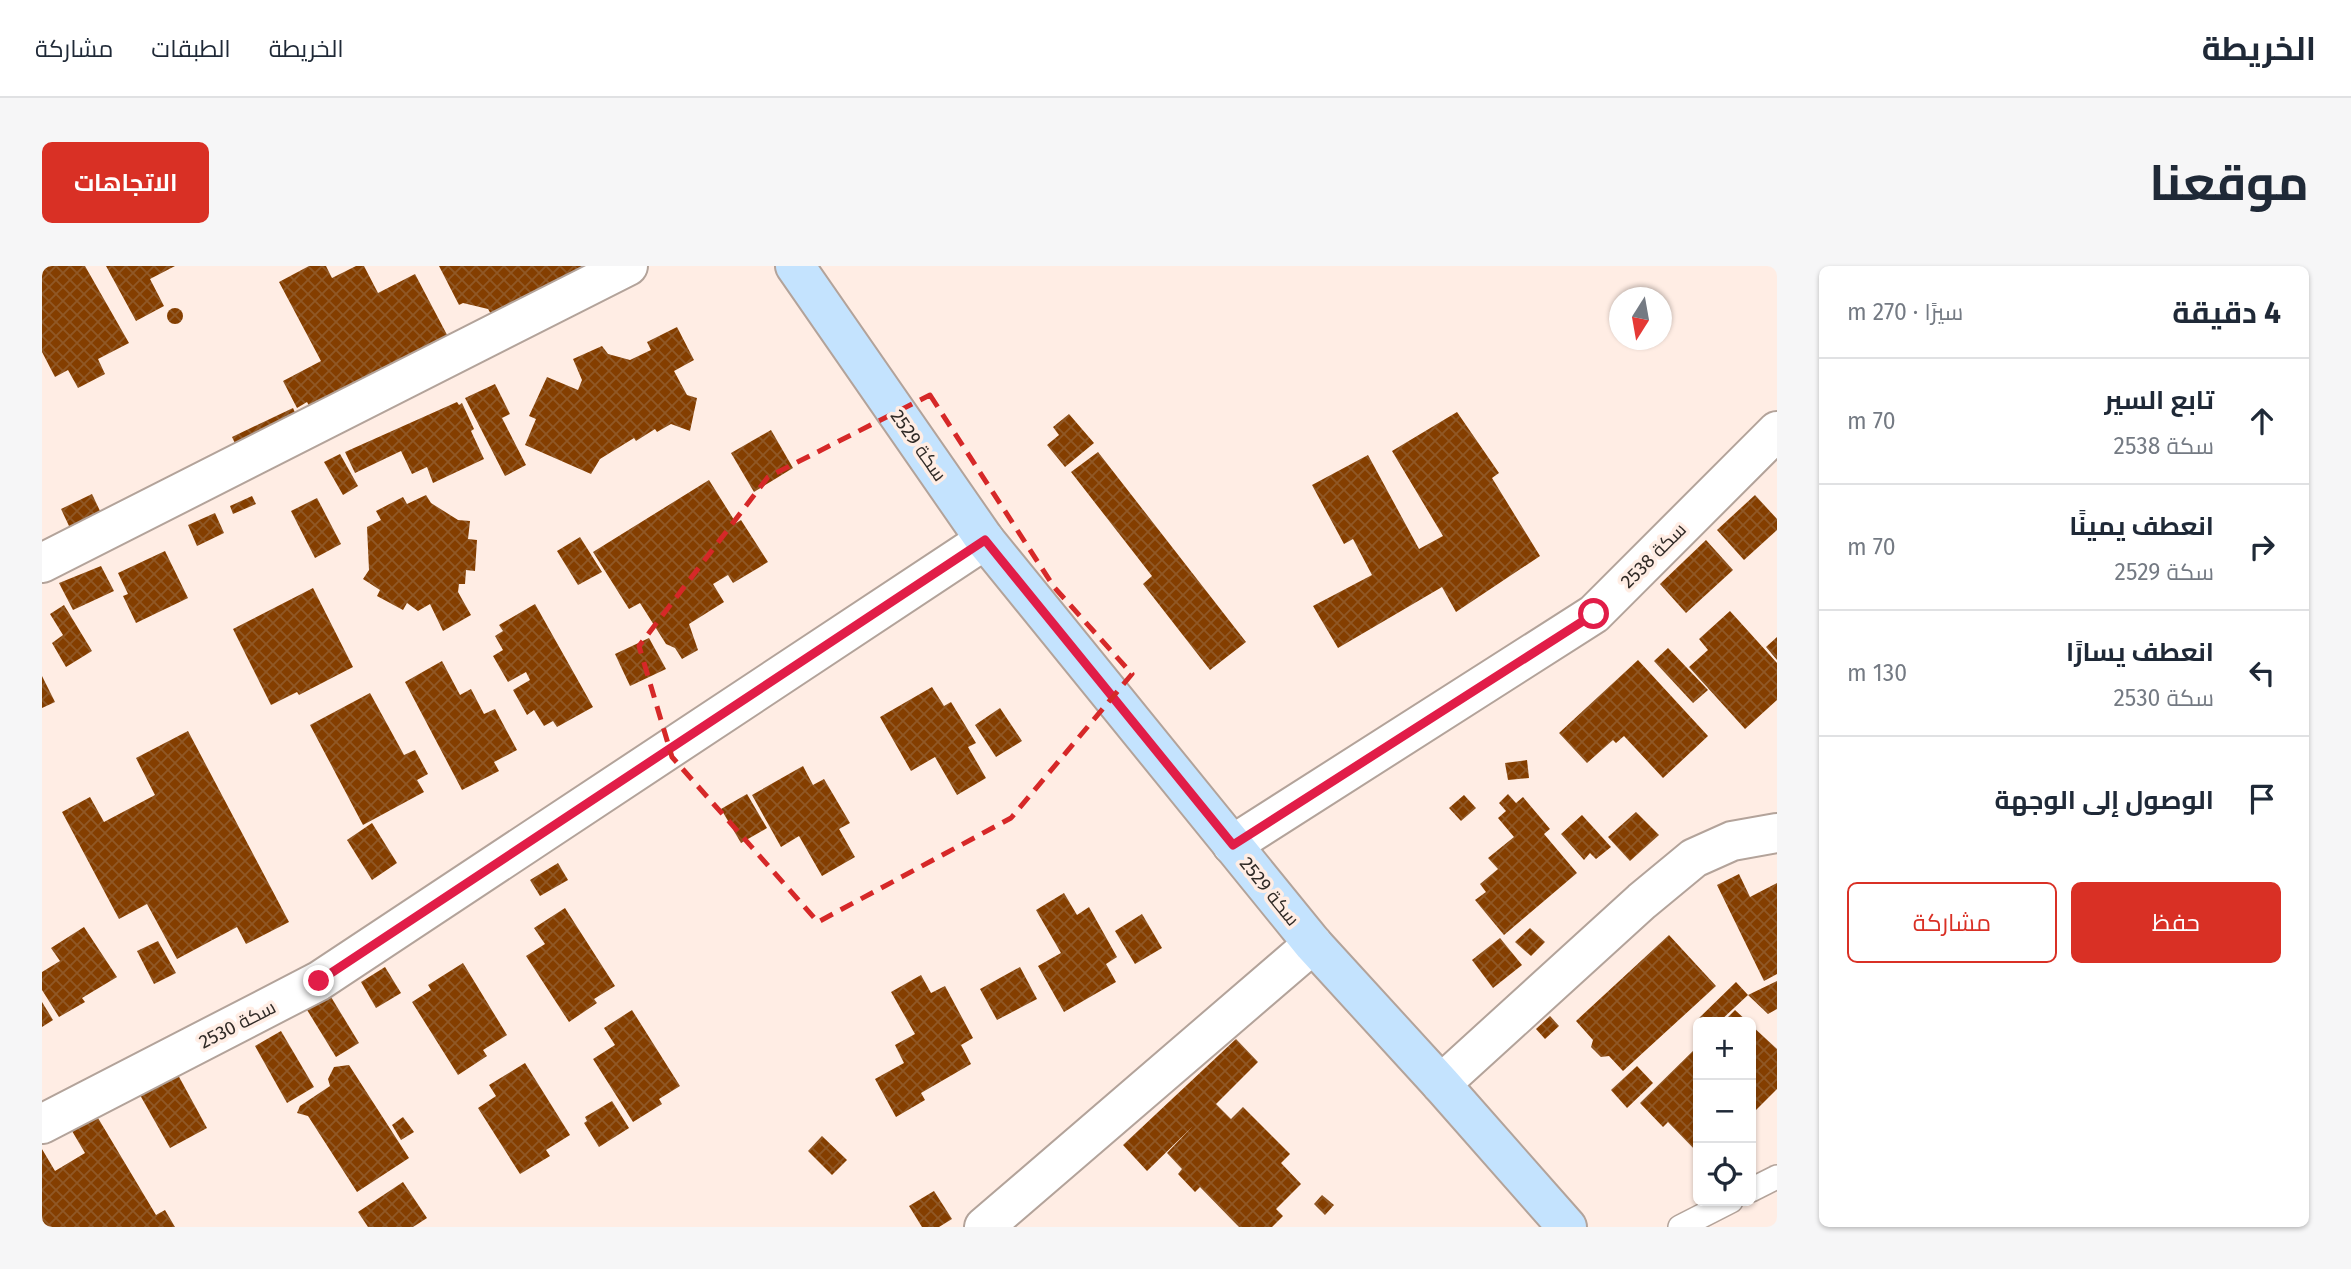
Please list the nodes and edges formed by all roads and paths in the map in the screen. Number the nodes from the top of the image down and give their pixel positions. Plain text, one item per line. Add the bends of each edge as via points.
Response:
1 (628, 266) edge
2 (795, 266) edge
3 (1777, 431) edge
4 (985, 540) junction
5 (42, 563) edge
6 (1777, 832) edge
7 (1233, 845) junction
8 (1313, 944) junction
9 (1441, 1084) junction
10 (42, 1124) edge
11 (1777, 1177) edge
12 (1756, 1188) edge
13 (1721, 1206) edge
14 (984, 1227) edge
15 (1567, 1227) edge
16 (1680, 1227) edge

1 - 5 street
2 - 4 street, سكة 2529
3 - 7 street, سكة 2538 via 1594,614
4 - 7 street, سكة 2529
4 - 10 street, سكة 2530 via 319,981
6 - 9 street via 1732,841 1694,858
7 - 8 street, سكة 2529
8 - 9 street, سكة 2529
8 - 14 street
9 - 15 street, سكة 2529
11 - 12 lane
13 - 16 lane

